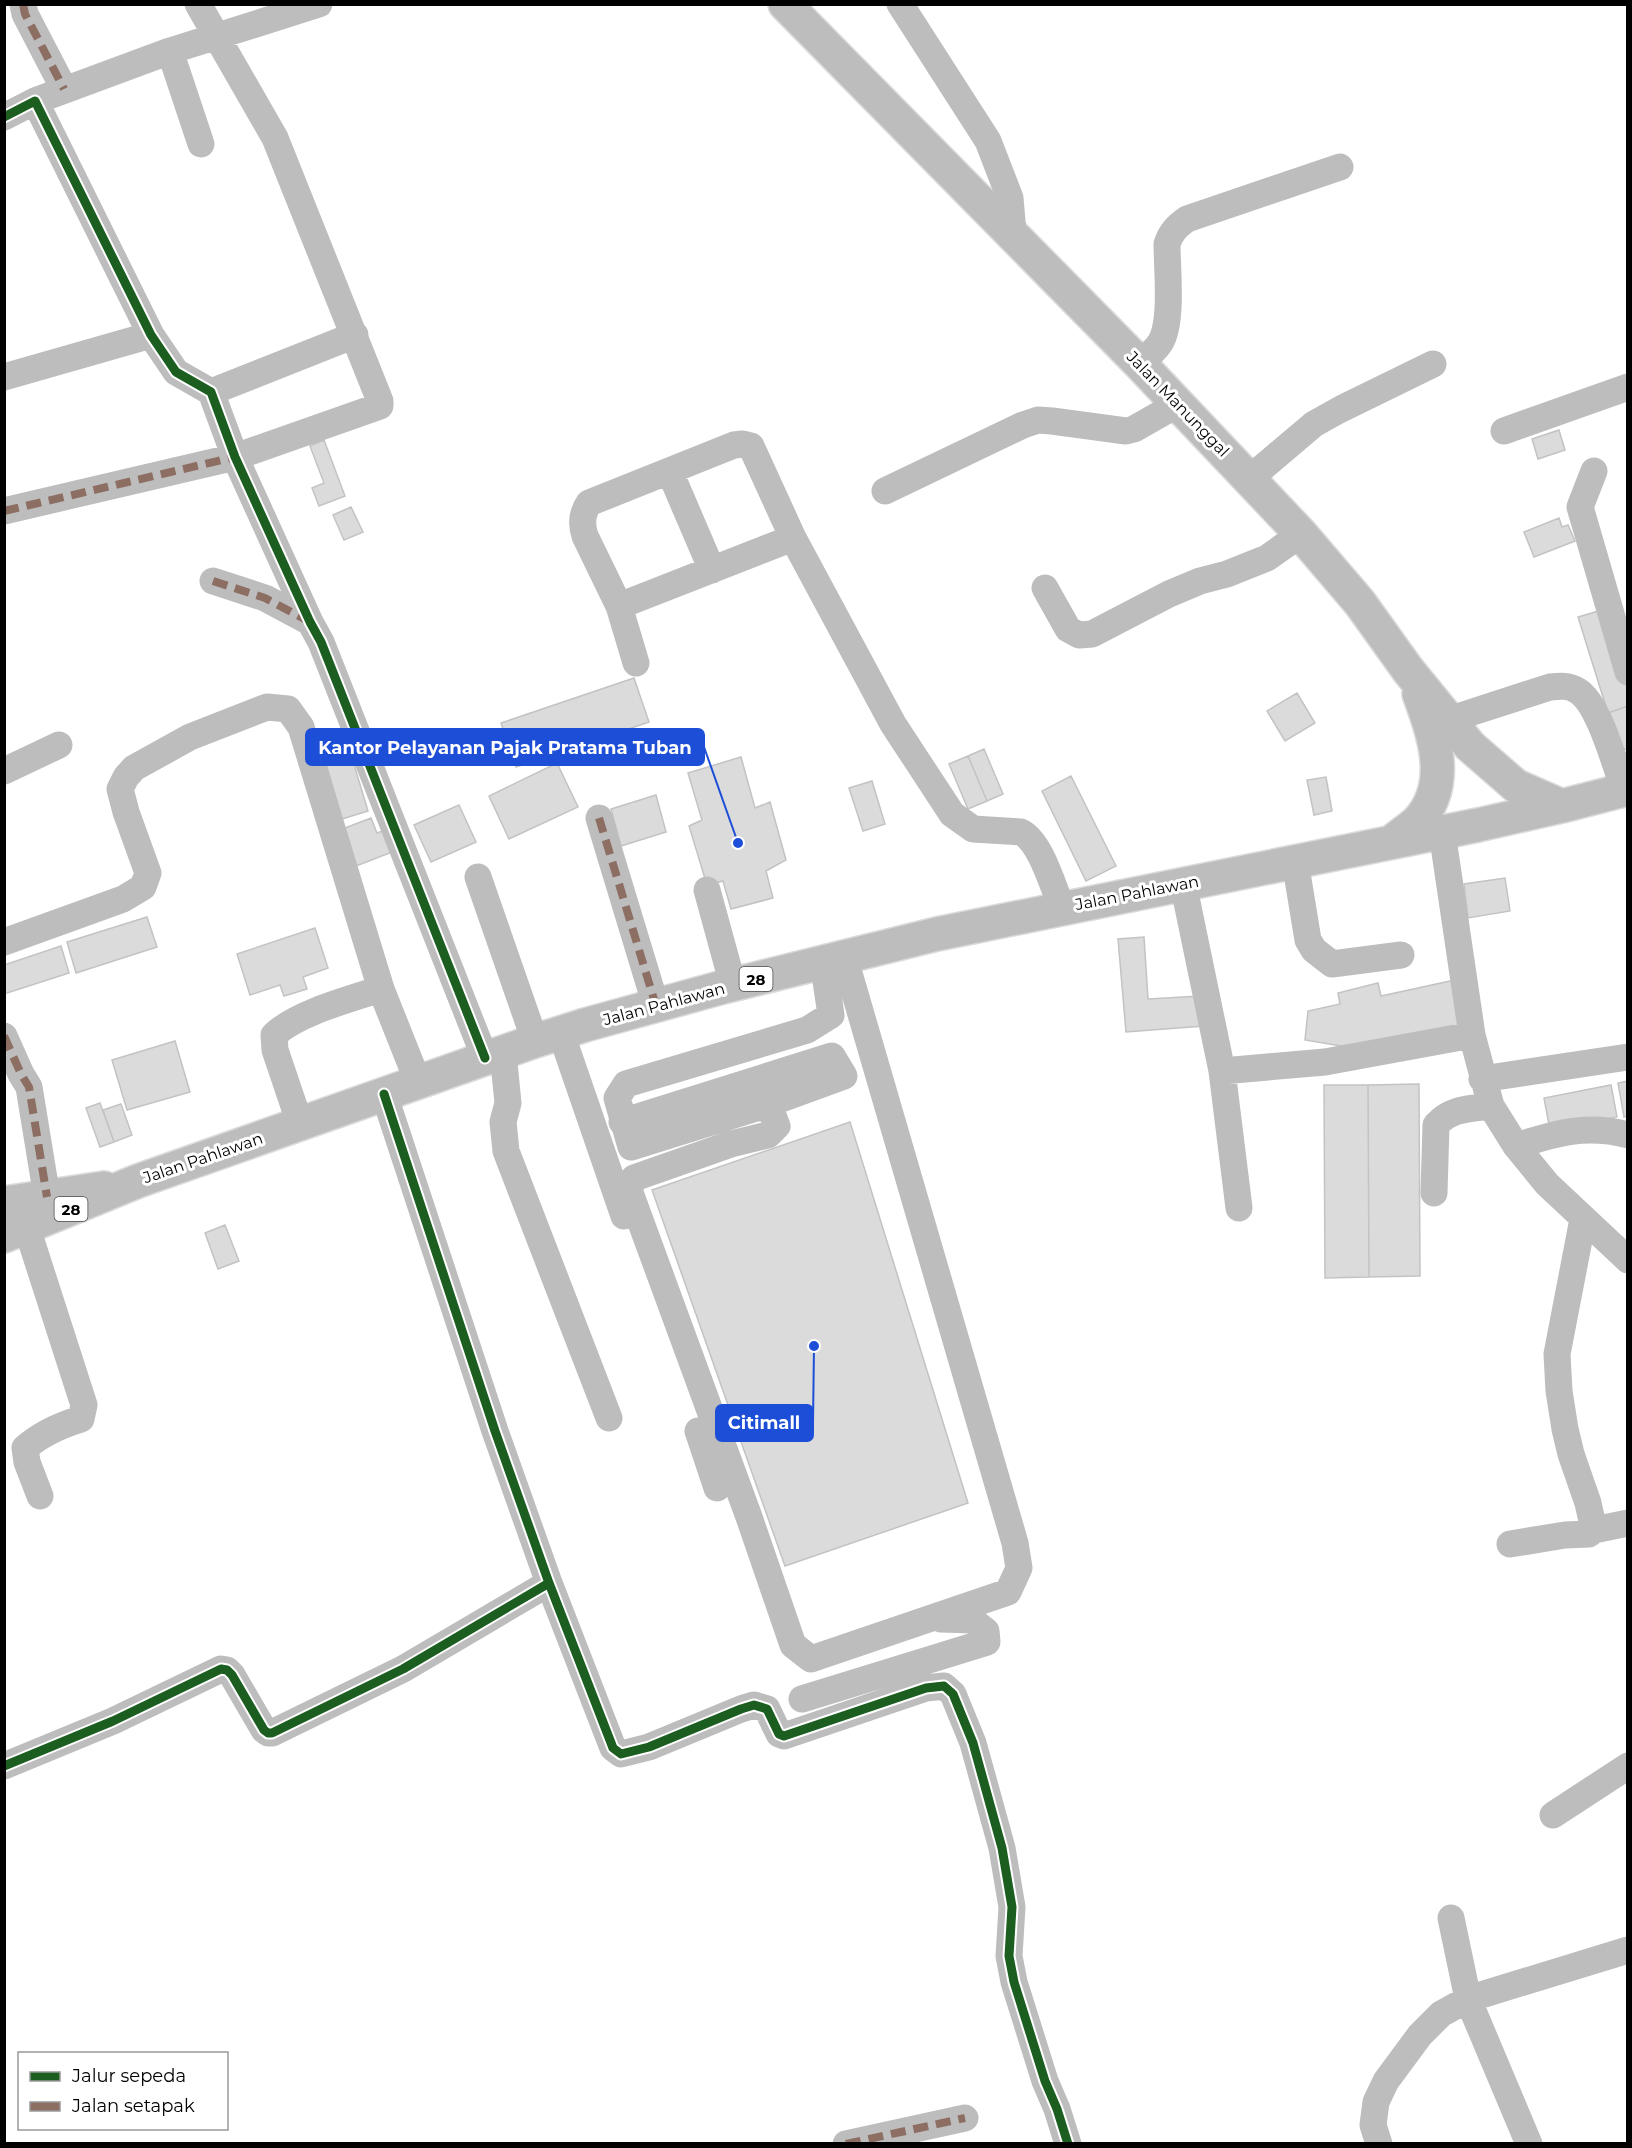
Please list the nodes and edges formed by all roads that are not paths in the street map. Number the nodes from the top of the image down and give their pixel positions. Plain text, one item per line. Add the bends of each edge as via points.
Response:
1 (23, 4) edge
2 (198, 4) edge
3 (320, 4) edge
4 (784, 4) edge
5 (900, 4) edge
6 (218, 36) junction
7 (170, 51) junction
8 (64, 89) junction
9 (35, 101) junction
10 (4, 117) edge
11 (201, 144) dead end
12 (1340, 166) dead end
13 (1013, 233) junction
14 (151, 335) junction
15 (355, 335) junction
16 (1139, 363) junction
17 (1433, 364) dead end
18 (4, 377) edge
19 (1628, 387) edge
20 (211, 392) junction
21 (1178, 404) junction
22 (1504, 431) dead end
23 (235, 457) junction
24 (1594, 471) dead end
25 (670, 472) junction
26 (1249, 479) junction
27 (885, 491) dead end
28 (4, 512) edge
29 (1301, 534) junction
30 (793, 538) junction
31 (711, 570) junction
32 (213, 581) dead end
33 (1045, 588) dead end
34 (1617, 597) edge
35 (619, 606) junction
36 (310, 622) junction
37 (636, 663) dead end
38 (1408, 670) junction
39 (1628, 672) edge
40 (1448, 720) junction
41 (59, 745) dead end
42 (4, 771) edge
43 (1626, 789) edge
44 (1562, 806) junction
45 (599, 818) dead end
46 (1442, 832) junction
47 (1391, 842) junction
48 (1295, 861) junction
49 (478, 877) dead end
50 (1183, 884) junction
51 (707, 890) dead end
52 (1062, 908) junction
53 (4, 942) edge
54 (1401, 954) dead end
55 (833, 959) junction
56 (733, 985) junction
57 (381, 988) junction
58 (656, 1006) junction
59 (1472, 1035) junction
60 (4, 1036) edge
61 (548, 1037) junction
62 (494, 1055) junction
63 (1628, 1057) edge
64 (1222, 1071) junction
65 (1482, 1079) junction
66 (418, 1082) junction
67 (384, 1095) junction
68 (1491, 1106) junction
69 (759, 1107) junction
70 (622, 1122) junction
71 (300, 1124) junction
72 (1628, 1135) edge
73 (1516, 1146) junction
74 (623, 1179) junction
75 (138, 1181) junction
76 (1434, 1192) dead end
77 (48, 1197) junction
78 (4, 1203) edge
79 (1239, 1208) dead end
80 (1583, 1219) junction
81 (16, 1232) edge
82 (1628, 1260) edge
83 (609, 1418) dead end
84 (717, 1488) dead end
85 (40, 1496) dead end
86 (1628, 1522) edge
87 (1594, 1530) junction
88 (1510, 1544) dead end
89 (549, 1583) junction
90 (931, 1618) junction
91 (802, 1699) dead end
92 (4, 1766) edge
93 (1628, 1766) edge
94 (1552, 1815) dead end
95 (1451, 1918) dead end
96 (1628, 1950) edge
97 (1468, 1999) junction
98 (965, 2118) dead end
99 (846, 2144) edge
100 (1068, 2144) edge
101 (1379, 2144) edge
102 (1529, 2144) edge

1 - 8 street
2 - 6 street
3 - 6 street
4 - 13 main road, Jalan Manunggal
5 - 13 street via 988,141 1010,198
6 - 7 street
6 - 15 street via 275,138
7 - 8 street
7 - 11 street
8 - 9 street
9 - 10 street
9 - 14 street
12 - 16 street via 1187,219 1177,226 1167,244 1166,333
13 - 16 main road, Jalan Manunggal
14 - 18 street
14 - 20 street via 176,372
15 - 20 street
15 - 23 street via 380,406
16 - 21 main road, Jalan Manunggal
17 - 26 street via 1314,424
19 - 22 street
20 - 23 street
21 - 26 main road, Jalan Manunggal
21 - 27 street via 1126,431 1038,420
23 - 28 street
23 - 36 street
24 - 34 street via 1580,507
25 - 30 street via 734,445 751,446
25 - 31 street
25 - 35 street via 589,502 584,510 585,536
26 - 29 main road, Jalan Manunggal
29 - 33 street via 1267,558 1169,594 1092,634 1079,635 1068,629
29 - 38 main road, Jalan Manunggal via 1360,603
30 - 31 street
30 - 52 street via 893,724 952,814 973,830 1027,835 1039,852
31 - 35 street
32 - 36 street via 264,598
34 - 39 street
35 - 37 street
36 - 62 street
38 - 40 main road, Jalan Manunggal
38 - 47 main road via 1431,734 1438,781 1418,822
40 - 43 street via 1550,687 1578,690 1593,708
40 - 44 main road, Jalan Manunggal via 1503,775 1530,793
41 - 42 street
43 - 44 main road, 28
44 - 46 main road, Jalan Pahlawan / 28
45 - 58 street
46 - 47 main road, Jalan Pahlawan / 28
46 - 59 street
47 - 48 main road, Jalan Pahlawan / 28
48 - 50 main road, Jalan Pahlawan / 28
48 - 54 street via 1308,940 1322,957 1332,964
49 - 61 street
50 - 52 main road, Jalan Pahlawan / 28
50 - 64 street
51 - 56 street
52 - 55 main road, Jalan Pahlawan / 28
53 - 57 street via 123,899 143,887 148,873 120,789 134,768 190,737 267,708 288,709 301,727
55 - 56 main road, Jalan Pahlawan / 28
55 - 70 street via 831,1015 807,1030 626,1084 617,1098
55 - 90 street via 1015,1543 1019,1568 1008,1592
56 - 58 main road, Jalan Pahlawan / 28
57 - 66 street
57 - 71 street via 283,1026 274,1035 274,1050
58 - 61 main road, Jalan Pahlawan / 28
59 - 64 street via 1325,1062
59 - 65 street
60 - 77 street via 29,1088
61 - 62 main road, Jalan Pahlawan / 28
61 - 74 street
62 - 66 main road, Jalan Pahlawan / 28
62 - 83 street via 508,1103 503,1122 506,1151
63 - 65 street
64 - 79 street
65 - 68 street
66 - 67 main road, Jalan Pahlawan / 28
67 - 71 main road, Jalan Pahlawan / 28
67 - 89 street
68 - 73 street
68 - 76 street via 1454,1111 1436,1125
69 - 70 street via 631,1147
69 - 70 street via 844,1076 832,1056
69 - 74 street via 774,1115 777,1126 768,1135
71 - 75 main road, Jalan Pahlawan / 28
72 - 73 street via 1588,1128
73 - 80 street via 1546,1184
74 - 84 street
74 - 90 street via 793,1645 811,1659
75 - 77 main road, Jalan Pahlawan
75 - 81 main road, 28
77 - 78 main road, Jalan Pahlawan
80 - 82 street
80 - 87 street via 1557,1354 1565,1429
81 - 85 street via 84,1405 81,1419 25,1448
86 - 87 street
87 - 88 street via 1589,1534
89 - 92 street via 403,1669 272,1733 264,1730 232,1675 220,1669
89 - 100 street via 610,1743 621,1754 754,1706 767,1709 779,1734 784,1736 926,1688 944,1686 954,1694 973,1743 1002,1848 1012,1907 1009,1956 1014,1982
90 - 91 street via 972,1620 986,1631 987,1641
93 - 94 street
95 - 97 street
96 - 97 street
97 - 101 street via 1441,2013 1386,2081 1376,2102 1373,2125
97 - 102 street
98 - 99 street

